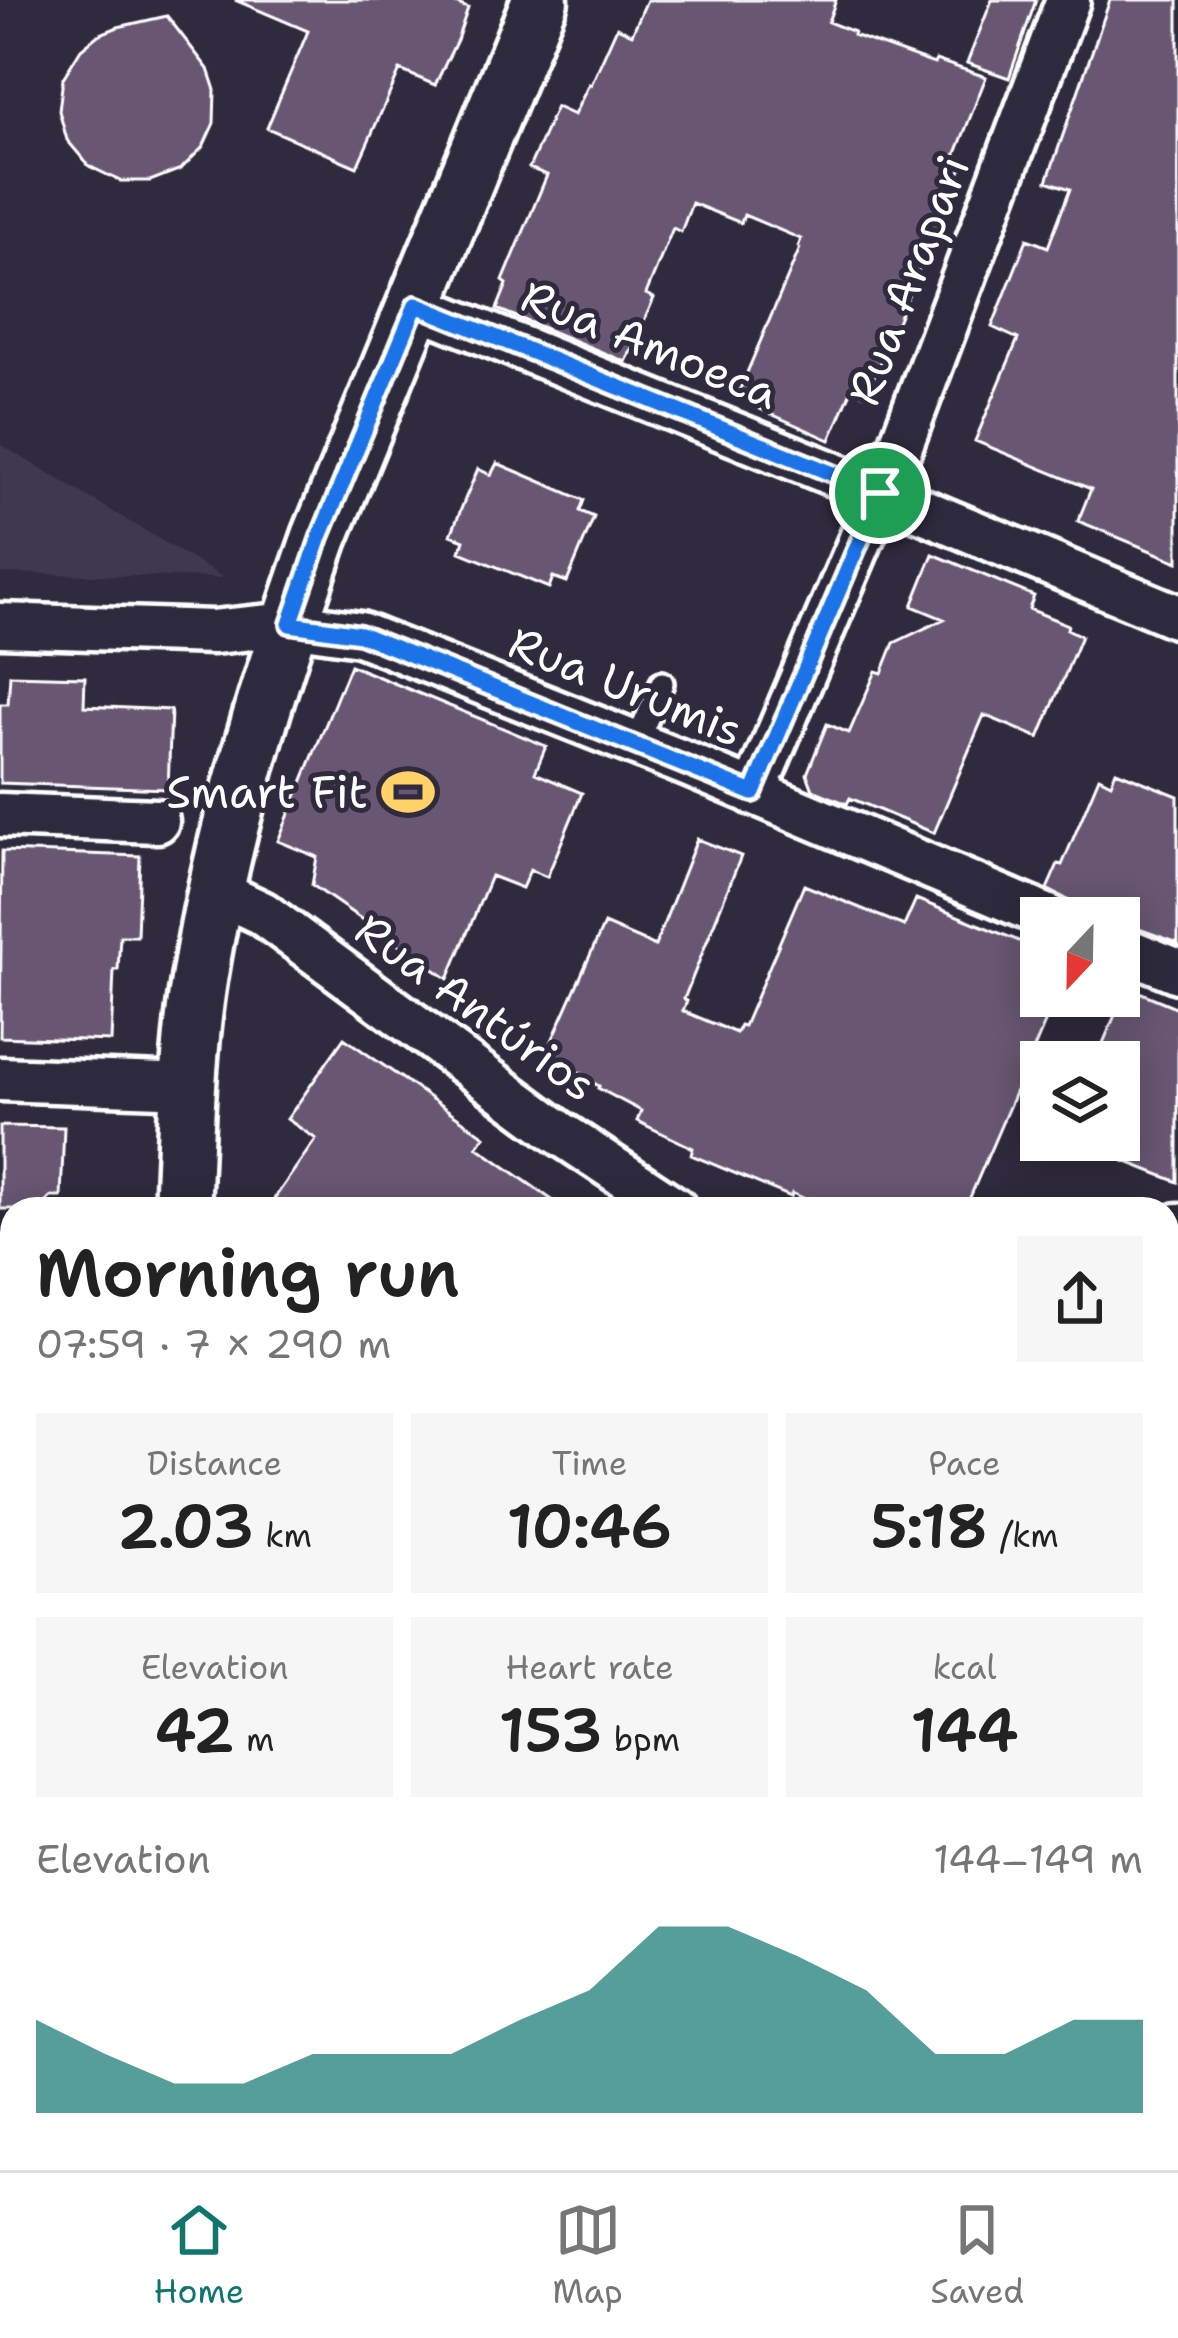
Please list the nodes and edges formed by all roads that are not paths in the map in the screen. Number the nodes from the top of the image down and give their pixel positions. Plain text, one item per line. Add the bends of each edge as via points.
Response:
1 (540, 0) edge
2 (1068, 0) edge
3 (416, 305) junction
4 (880, 493) junction
5 (1178, 617) edge
6 (290, 624) junction
7 (0, 625) edge
8 (662, 683) dead end
9 (636, 744) junction
10 (753, 793) junction
11 (0, 815) edge
12 (157, 821) dead end
13 (215, 891) junction
14 (1020, 905) edge
15 (1140, 955) edge
16 (1178, 971) edge
17 (0, 1079) edge
18 (189, 1086) junction
19 (183, 1197) edge
20 (657, 1197) edge

1 - 3 street
2 - 4 street, Rua Arapari
3 - 4 street, Rua Amoeca
3 - 6 street
4 - 5 street, Rua Amoeca
4 - 10 street, Rua Arapari
6 - 7 street, Rua Urumis via 213,632
6 - 9 street, Rua Urumis via 360,634
6 - 13 street
8 - 9 lane
9 - 10 street, Rua Urumis
10 - 14 street, Rua Urumis
11 - 12 street
13 - 18 street
13 - 20 street, Rua Antúrios via 262,913
15 - 16 street
17 - 18 street
18 - 19 street

